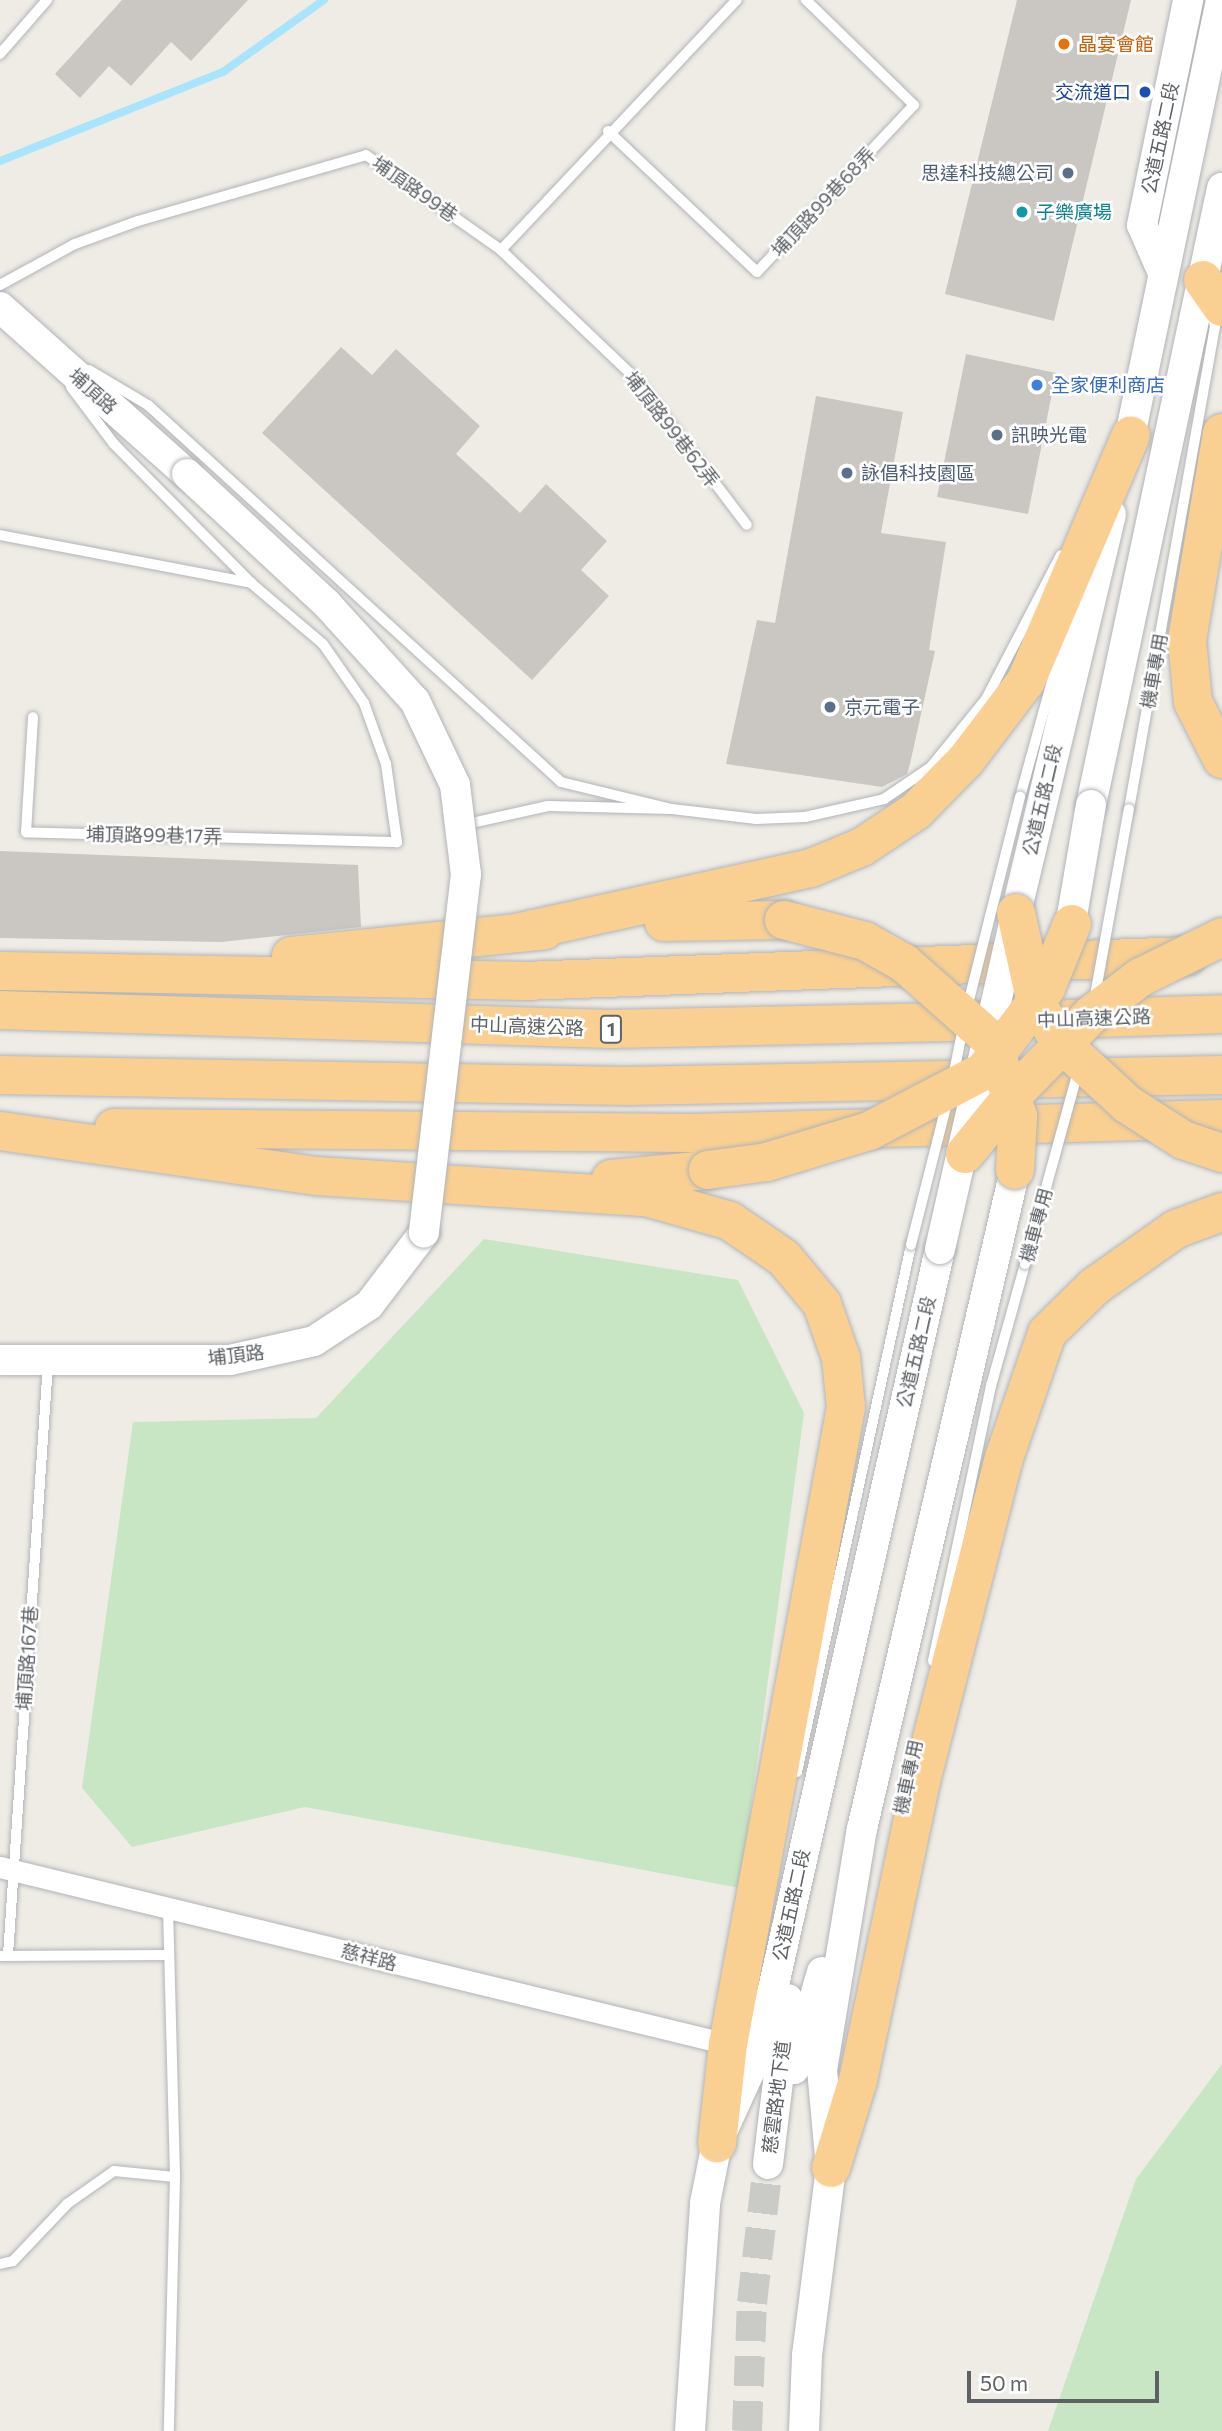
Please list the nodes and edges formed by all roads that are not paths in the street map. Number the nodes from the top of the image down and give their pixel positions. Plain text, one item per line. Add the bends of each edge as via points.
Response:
1 (47, 0) edge
2 (737, 0) edge
3 (806, 0) edge
4 (1188, 0) edge
5 (1222, 0) edge
6 (0, 54) edge
7 (608, 131) junction
8 (1222, 188) edge
9 (501, 250) junction
10 (1200, 281) edge
11 (0, 285) edge
12 (0, 307) edge
13 (33, 337) junction
14 (1222, 433) edge
15 (1131, 435) junction
16 (747, 525) dead end
17 (0, 535) edge
18 (251, 583) junction
19 (1076, 604) dead end
20 (1067, 629) dead end
21 (33, 717) dead end
22 (1222, 759) edge
23 (1030, 799) junction
24 (672, 809) junction
25 (460, 825) junction
26 (1016, 913) junction
27 (1072, 924) joint
28 (520, 932) junction
29 (1222, 937) edge
30 (1222, 955) edge
31 (0, 970) edge
32 (0, 1010) edge
33 (1222, 1014) edge
34 (1066, 1038) junction
35 (990, 1055) junction
36 (0, 1075) edge
37 (1222, 1075) edge
38 (951, 1090) junction
39 (1222, 1119) edge
40 (0, 1130) edge
41 (1222, 1153) edge
42 (965, 1154) joint
43 (1015, 1170) junction
44 (546, 1187) junction
45 (1222, 1212) edge
46 (925, 1247) junction
47 (0, 1360) edge
48 (49, 1360) junction
49 (931, 1670) dead end
50 (910, 1765) dead end
51 (803, 1799) junction
52 (862, 1829) junction
53 (6, 1868) edge
54 (168, 1908) junction
55 (765, 1924) dead end
56 (168, 1955) junction
57 (4, 1956) edge
58 (867, 1967) dead end
59 (733, 2045) junction
60 (844, 2076) dead end
61 (717, 2143) junction
62 (831, 2168) junction
63 (175, 2177) junction
64 (0, 2263) edge
65 (169, 2431) edge
66 (690, 2431) edge
67 (804, 2431) edge

1 - 6 lane
2 - 7 lane
3 - 7 lane, 埔頂路99巷68弄 via 914,105 757,272
4 - 10 street, 公道五路二段 via 1142,225
5 - 10 street, 公道五路二段
7 - 9 lane
8 - 10 street, 公道五路二段
9 - 11 lane, 埔頂路99巷 via 366,155 88,239
9 - 16 lane, 埔頂路99巷62弄 via 636,379
10 - 15 street, 公道五路二段
10 - 27 street, 公道五路二段, bridge via 1091,805
10 - 34 lane, 機車專用, bridge via 1215,326 1129,809
12 - 13 street, 埔頂路
13 - 18 lane via 114,444
13 - 24 lane via 148,405 561,782
13 - 25 street, 埔頂路, bridge via 326,603 415,701 455,785
14 - 22 highway via 1187,640 1193,702
15 - 19 lane
15 - 23 street, 公道五路二段
15 - 24 lane via 1041,589 986,699 931,767 884,799 847,812 756,819
15 - 28 highway via 1026,681 966,760 916,811 862,847 811,868
17 - 18 lane
18 - 21 lane, 埔頂路99巷17弄 via 323,644 364,703 386,764 397,842 26,832
20 - 23 lane
23 - 26 street, 公道五路二段
23 - 35 lane, bridge
24 - 25 lane via 548,806
25 - 48 street, 埔頂路, bridge via 466,874 424,1233 369,1305 314,1341 230,1360
26 - 34 highway, bridge
26 - 35 street, 公道五路二段, bridge
27 - 34 highway, bridge
28 - 31 highway via 267,959
28 - 35 highway, bridge via 706,919 784,920 864,941 904,963
29 - 34 highway, bridge via 1141,978
30 - 31 highway via 524,981
32 - 33 highway, 中山高速公路 / 1 via 611,1029
34 - 35 highway, bridge
34 - 35 highway, bridge
34 - 41 highway, bridge via 1127,1104 1172,1133
34 - 43 street, bridge
34 - 49 lane, 機車專用, bridge via 1025,1264 991,1386
35 - 38 highway, bridge
35 - 38 lane, bridge
35 - 42 highway, bridge
35 - 43 highway, bridge via 1018,1116
36 - 37 highway via 627,1086
38 - 44 highway, bridge via 869,1131 824,1146 708,1170
38 - 46 lane, bridge
39 - 40 highway via 693,1133
40 - 44 highway via 317,1176
42 - 46 street, 公道五路二段, bridge
43 - 52 street
44 - 59 highway via 646,1197 730,1221 784,1258 814,1295 841,1358 844,1420
45 - 62 highway via 1177,1229 1095,1286 1047,1333 1004,1458 921,1781 858,2080
46 - 51 street, 公道五路二段
47 - 48 street, 埔頂路
48 - 53 lane, 埔頂路167巷
50 - 58 lane, 機車專用
51 - 52 street, 慈雲路地下道 via 768,2164
51 - 61 street, 公道五路二段 via 759,2051
52 - 62 street via 822,2070
53 - 54 street, 慈祥路
53 - 57 lane, 埔頂路167巷
54 - 56 lane
54 - 59 street, 慈祥路
55 - 59 lane
56 - 57 lane, 埔頂路167巷
56 - 63 lane
59 - 61 highway
60 - 62 lane
61 - 66 street, 公道五路二段 via 705,2203
62 - 67 street via 807,2354
63 - 64 lane via 114,2172 67,2204 13,2261
63 - 65 lane

